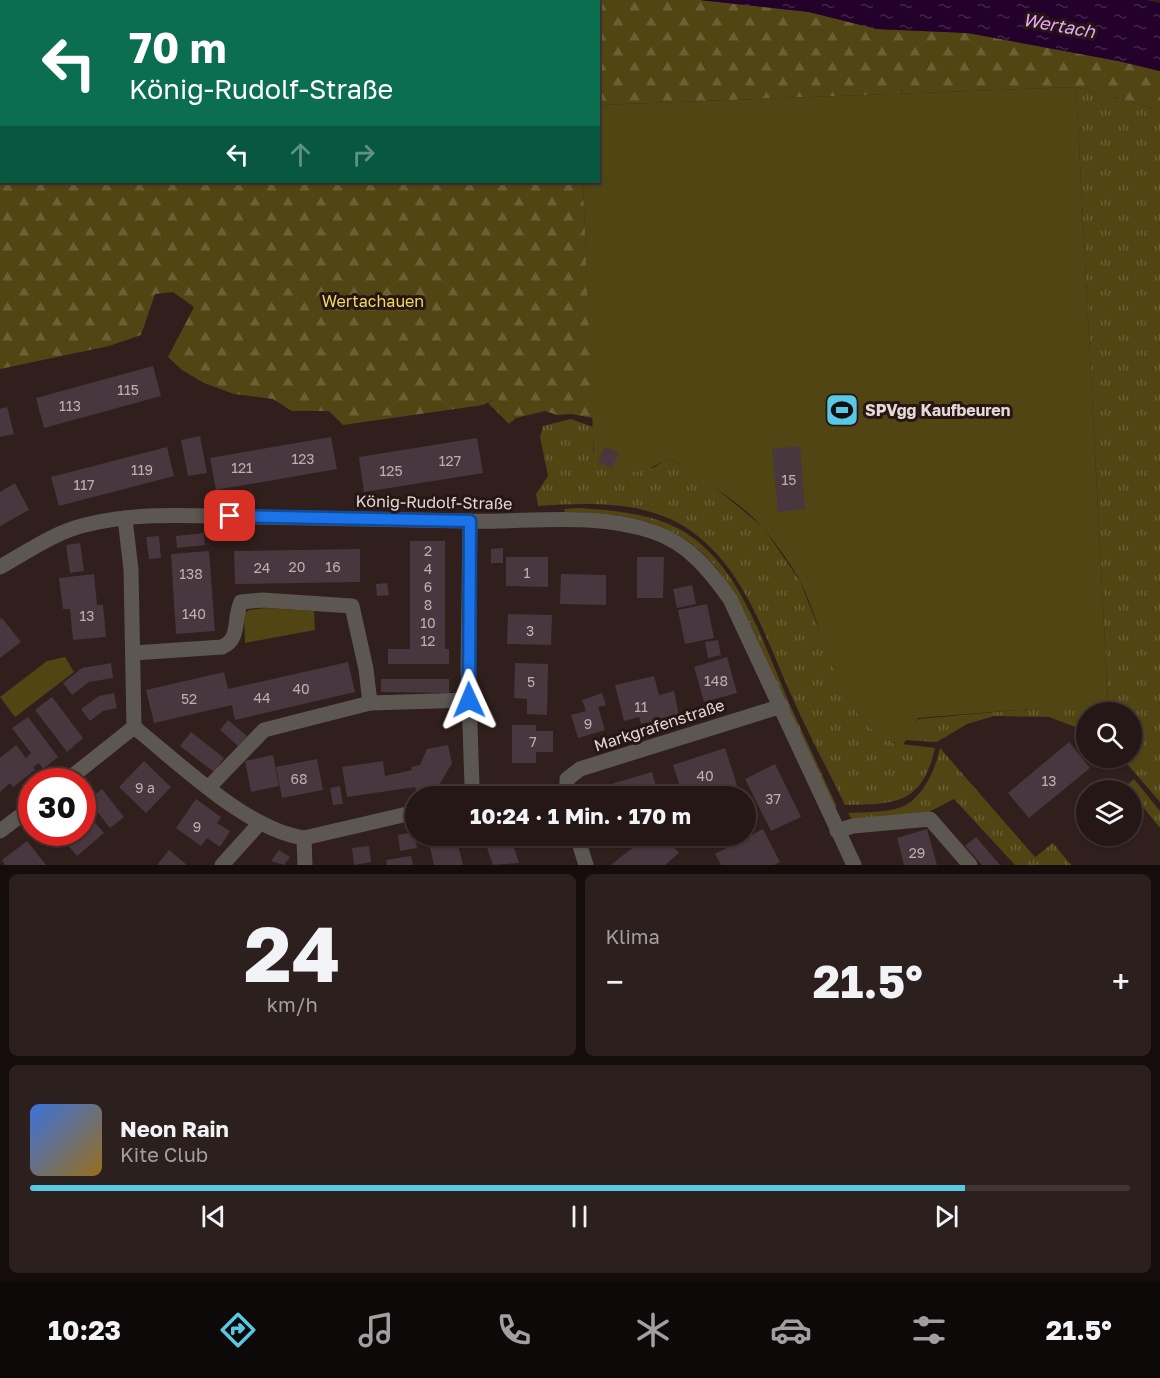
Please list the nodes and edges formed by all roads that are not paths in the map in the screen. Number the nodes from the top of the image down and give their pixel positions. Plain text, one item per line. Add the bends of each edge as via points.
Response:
1 (125, 518) junction
2 (470, 521) junction
3 (0, 567) edge
4 (133, 653) junction
5 (469, 700) junction
6 (370, 703) junction
7 (782, 706) junction
8 (134, 727) junction
9 (83, 768) edge
10 (472, 786) edge
11 (567, 786) edge
12 (209, 787) junction
13 (405, 815) edge
14 (18, 818) edge
15 (259, 824) junction
16 (0, 831) edge
17 (837, 831) junction
18 (304, 838) junction
19 (580, 846) edge
20 (222, 865) edge
21 (304, 865) edge
22 (586, 865) edge
23 (854, 865) edge
24 (970, 865) edge

1 - 2 street, König-Rudolf-Straße via 186,515
1 - 3 street, König-Rudolf-Straße via 84,525 47,540
1 - 4 street
2 - 5 street
2 - 7 street, König-Rudolf-Straße via 582,520 622,524 655,532 679,545 705,564 730,599
4 - 6 street via 222,647 231,643 241,602 352,606
4 - 8 street
5 - 6 street
5 - 10 street
6 - 12 street via 264,730
7 - 11 street, Markgrafenstraße via 580,769 567,779
7 - 17 street, König-Rudolf-Straße
8 - 9 street
8 - 12 street
12 - 15 street
13 - 18 street
14 - 16 street
15 - 18 street via 286,836
15 - 20 street
17 - 23 street, König-Rudolf-Straße
17 - 24 street via 930,819
18 - 21 street
19 - 22 street

